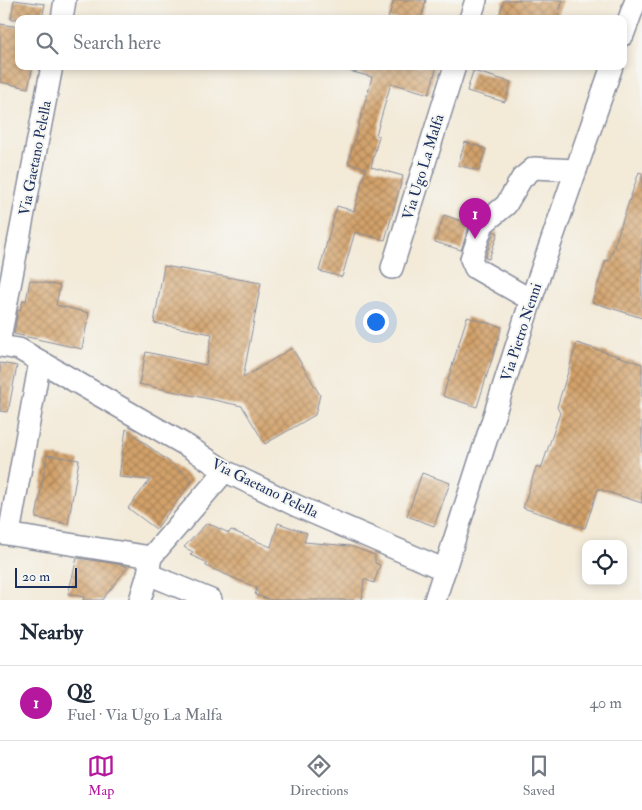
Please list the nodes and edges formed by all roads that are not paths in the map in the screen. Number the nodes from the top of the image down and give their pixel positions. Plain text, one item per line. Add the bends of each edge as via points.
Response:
1 (65, 0) edge
2 (476, 0) edge
3 (636, 0) edge
4 (63, 15) edge
5 (471, 15) edge
6 (627, 24) edge
7 (51, 70) edge
8 (454, 70) edge
9 (611, 70) edge
10 (576, 170) junction
11 (392, 268) dead end
12 (530, 300) junction
13 (0, 338) edge
14 (0, 346) edge
15 (40, 361) junction
16 (225, 471) junction
17 (5, 534) edge
18 (150, 565) junction
19 (445, 570) junction
20 (140, 600) edge
21 (210, 600) edge
22 (435, 600) edge

1 - 4 street
2 - 5 street
3 - 6 street
7 - 13 street, Via Gaetano Pelella
8 - 11 street, Via Ugo La Malfa
9 - 10 street, Via Pietro Nenni
10 - 12 street, Via Pietro Nenni
10 - 12 street via 534,168 522,178 506,205 482,224 471,259 476,268
12 - 19 street, Via Pietro Nenni
14 - 15 street, Via Gaetano Pelella via 19,349
15 - 16 street, Via Gaetano Pelella
15 - 17 street
16 - 18 street
16 - 19 street, Via Gaetano Pelella
17 - 18 street
18 - 20 street
18 - 21 street
19 - 22 street, Via Pietro Nenni

